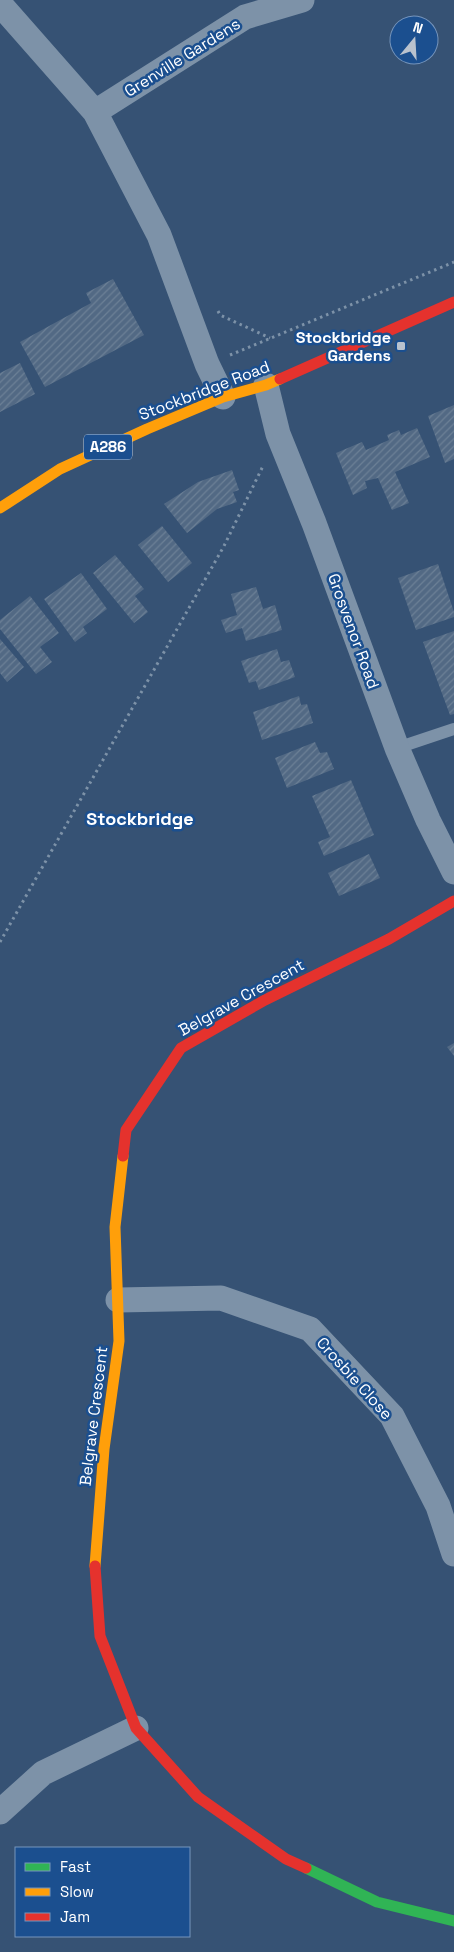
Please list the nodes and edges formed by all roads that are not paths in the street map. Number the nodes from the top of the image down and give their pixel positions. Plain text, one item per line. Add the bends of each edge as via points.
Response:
1 (302, 0) edge
2 (0, 4) edge
3 (95, 112) junction
4 (454, 302) edge
5 (266, 385) junction
6 (223, 397) junction
7 (0, 508) edge
8 (454, 729) edge
9 (397, 748) junction
10 (454, 872) edge
11 (454, 901) edge
12 (118, 1300) junction
13 (454, 1554) edge
14 (136, 1728) junction
15 (0, 1812) edge
16 (454, 1921) edge

1 - 3 street, Grenville Gardens via 245,17
2 - 3 street
3 - 6 street via 159,235 207,364
4 - 5 street, Stockbridge Road / A286
5 - 6 street, Stockbridge Road / A286
5 - 9 street, Grosvenor Road via 278,434
6 - 7 street, Stockbridge Road / A286 via 60,469
8 - 9 lane
9 - 10 street, Grosvenor Road
11 - 12 street, Belgrave Crescent via 389,939 264,1000 181,1048 126,1130 115,1227
12 - 13 street, Crosbie Close via 221,1298 310,1329 392,1416 438,1506
12 - 14 street, Belgrave Crescent via 119,1341 104,1449 94,1558 100,1636
14 - 15 street via 43,1773
14 - 16 street, Belgrave Crescent via 198,1797 286,1859 377,1902

